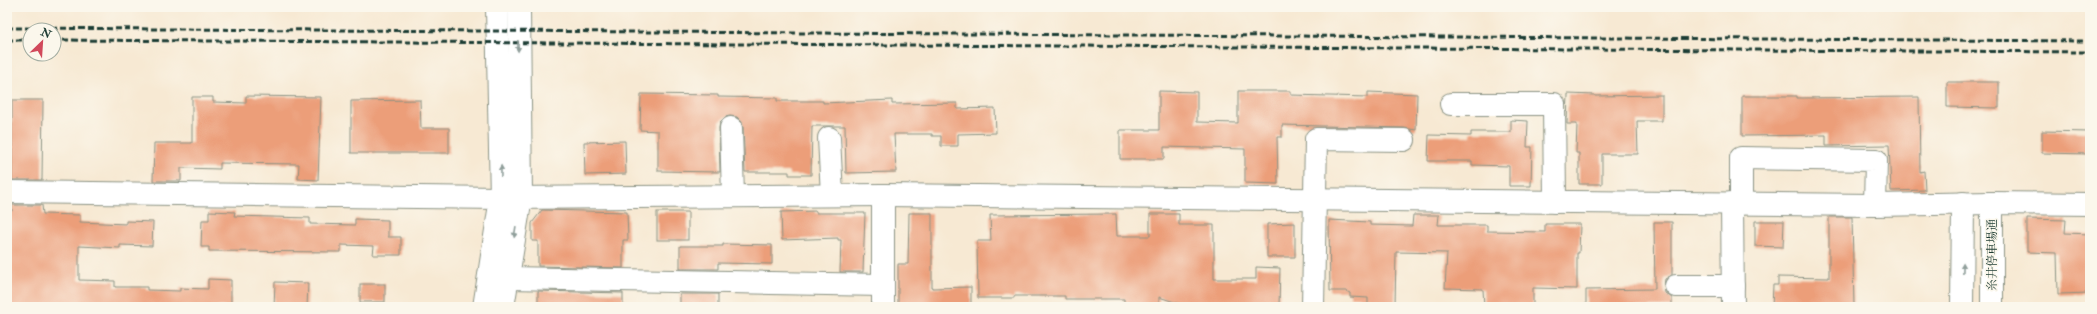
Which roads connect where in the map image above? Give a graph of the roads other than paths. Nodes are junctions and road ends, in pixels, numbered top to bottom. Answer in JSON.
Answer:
{"nodes":[{"id":1,"x":497,"y":7,"type":"edge"},
{"id":2,"x":519,"y":7,"type":"edge"},
{"id":3,"x":1451,"y":104,"type":"dead end"},
{"id":4,"x":731,"y":128,"type":"dead end"},
{"id":5,"x":829,"y":138,"type":"dead end"},
{"id":6,"x":1404,"y":140,"type":"dead end"},
{"id":7,"x":7,"y":192,"type":"edge"},
{"id":8,"x":832,"y":195,"type":"junction"},
{"id":9,"x":883,"y":195,"type":"junction"},
{"id":10,"x":733,"y":196,"type":"junction"},
{"id":11,"x":511,"y":197,"type":"junction"},
{"id":12,"x":1314,"y":200,"type":"junction"},
{"id":13,"x":1555,"y":202,"type":"junction"},
{"id":14,"x":1736,"y":203,"type":"junction"},
{"id":15,"x":1992,"y":203,"type":"junction"},
{"id":16,"x":1963,"y":204,"type":"junction"},
{"id":17,"x":2090,"y":204,"type":"edge"},
{"id":18,"x":1875,"y":205,"type":"junction"},
{"id":19,"x":508,"y":278,"type":"junction"},
{"id":20,"x":883,"y":285,"type":"junction"},
{"id":21,"x":1676,"y":286,"type":"dead end"},
{"id":22,"x":1733,"y":286,"type":"junction"},
{"id":23,"x":484,"y":307,"type":"edge"},
{"id":24,"x":503,"y":307,"type":"edge"},
{"id":25,"x":883,"y":307,"type":"edge"},
{"id":26,"x":1313,"y":307,"type":"edge"},
{"id":27,"x":1733,"y":307,"type":"edge"},
{"id":28,"x":1962,"y":307,"type":"edge"},
{"id":29,"x":1992,"y":307,"type":"edge"}],
"edges":[{"from":11,"to":1,"type":"street","one_way":true},
{"from":2,"to":11,"type":"street","one_way":true},
{"from":3,"to":13,"type":"street"},
{"from":4,"to":10,"type":"street"},
{"from":5,"to":8,"type":"street"},
{"from":6,"to":12,"type":"street"},
{"from":7,"to":11,"type":"street"},
{"from":8,"to":9,"type":"street"},
{"from":8,"to":10,"type":"street"},
{"from":9,"to":12,"type":"street"},
{"from":9,"to":20,"type":"street"},
{"from":10,"to":11,"type":"street"},
{"from":11,"to":19,"type":"street","one_way":true},
{"from":11,"to":23,"type":"street"},
{"from":12,"to":13,"type":"street"},
{"from":12,"to":26,"type":"street"},
{"from":13,"to":14,"type":"street"},
{"from":14,"to":18,"type":"street"},
{"from":14,"to":18,"type":"street"},
{"from":14,"to":22,"type":"street"},
{"from":15,"to":16,"type":"street"},
{"from":15,"to":17,"type":"street"},
{"from":15,"to":29,"type":"street","name":"糸井停車場通"},
{"from":16,"to":18,"type":"street"},
{"from":28,"to":16,"type":"street","one_way":true},
{"from":19,"to":20,"type":"street"},
{"from":19,"to":24,"type":"street"},
{"from":20,"to":25,"type":"street"},
{"from":21,"to":22,"type":"street"},
{"from":22,"to":27,"type":"street"}]}
